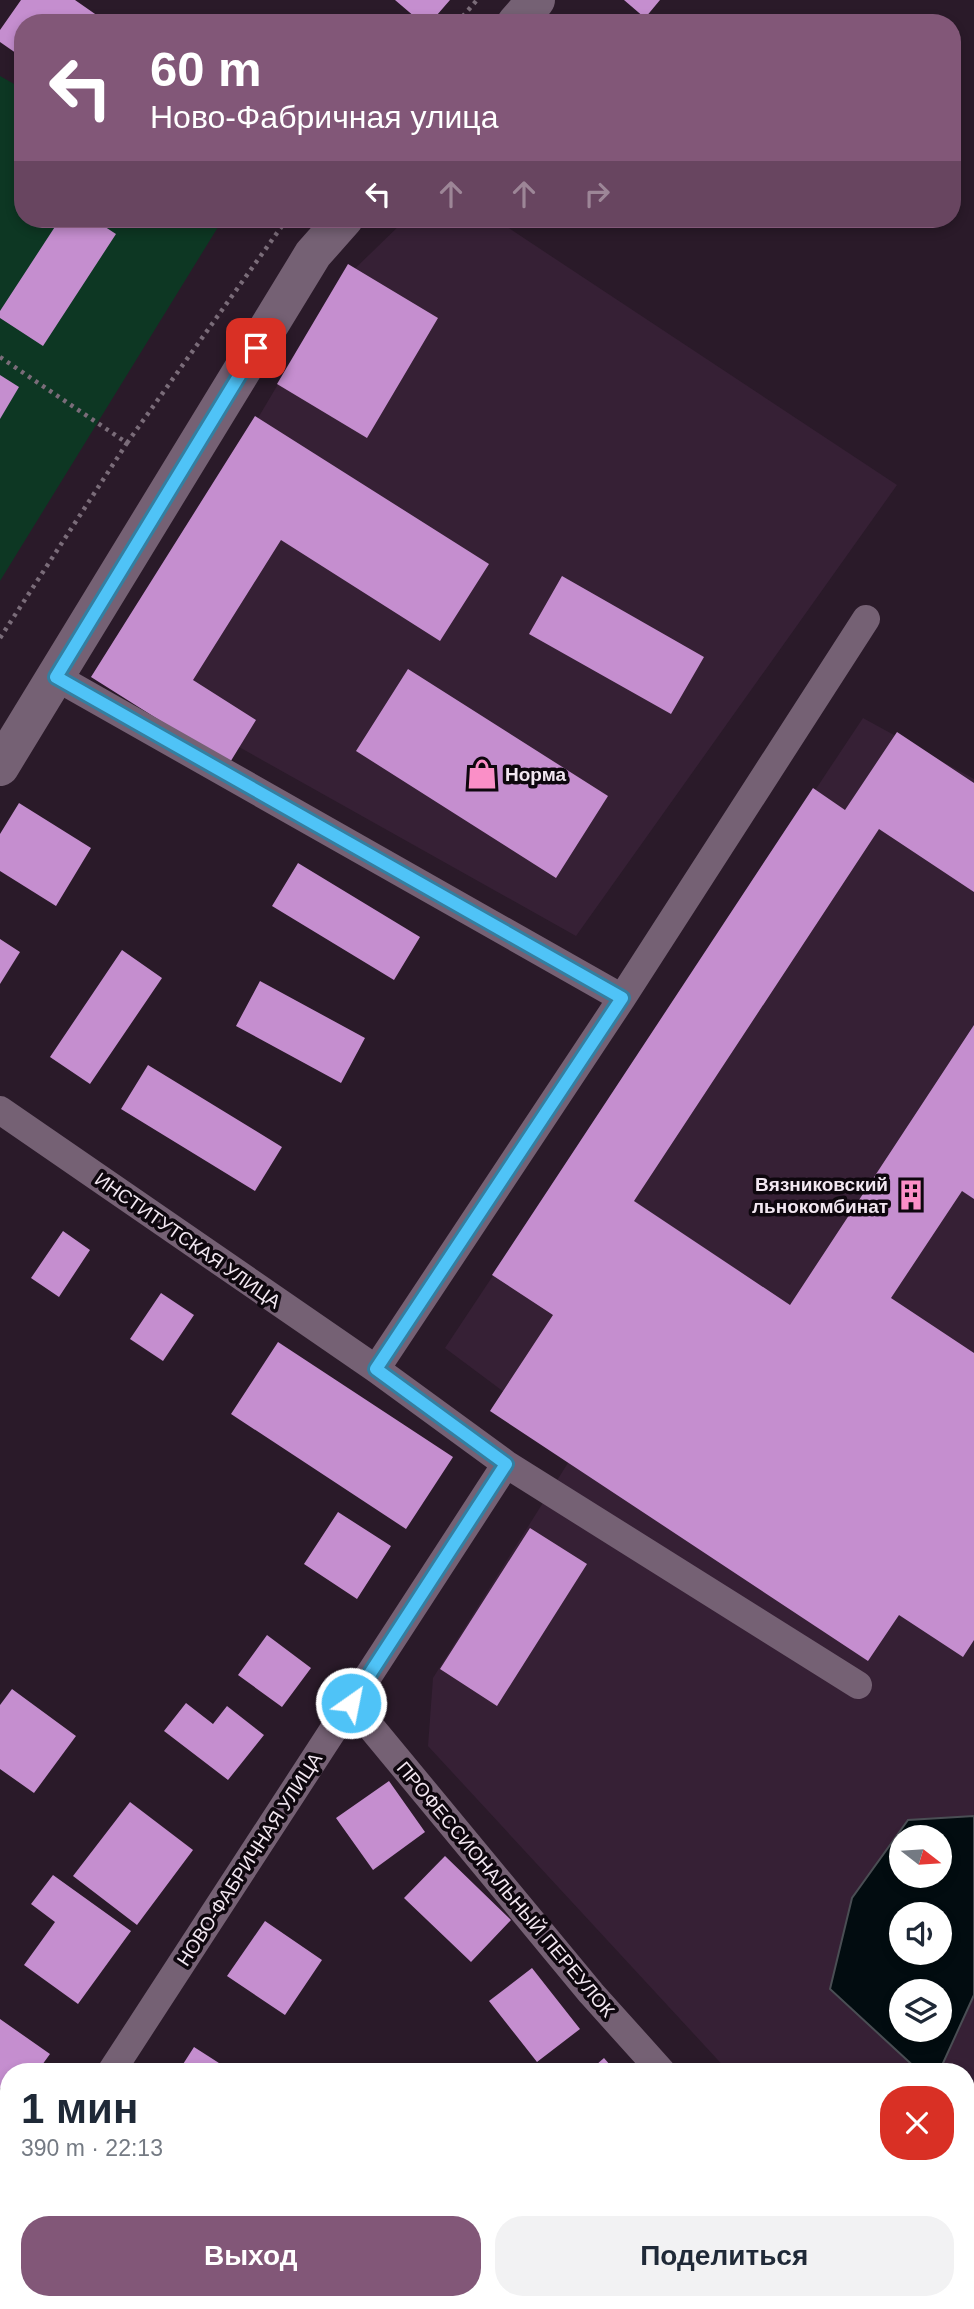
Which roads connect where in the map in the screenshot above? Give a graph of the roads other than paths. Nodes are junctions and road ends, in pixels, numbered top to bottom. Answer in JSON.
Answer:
{"nodes":[{"id":1,"x":536,"y":0,"type":"edge"},
{"id":2,"x":524,"y":14,"type":"edge"},
{"id":3,"x":336,"y":228,"type":"edge"},
{"id":4,"x":866,"y":619,"type":"dead end"},
{"id":5,"x":56,"y":677,"type":"junction"},
{"id":6,"x":0,"y":767,"type":"edge"},
{"id":7,"x":622,"y":998,"type":"junction"},
{"id":8,"x":0,"y":1110,"type":"edge"},
{"id":9,"x":376,"y":1369,"type":"junction"},
{"id":10,"x":506,"y":1464,"type":"junction"},
{"id":11,"x":858,"y":1685,"type":"dead end"},
{"id":12,"x":351,"y":1703,"type":"junction"},
{"id":13,"x":117,"y":2063,"type":"edge"},
{"id":14,"x":654,"y":2063,"type":"edge"}],
"edges":[{"from":1,"to":2,"type":"main road"},
{"from":3,"to":5,"type":"main road"},
{"from":4,"to":7,"type":"street"},
{"from":5,"to":6,"type":"main road"},
{"from":5,"to":7,"type":"street"},
{"from":7,"to":9,"type":"street"},
{"from":8,"to":9,"type":"street","name":"ИНСТИТУТСКАЯ УЛИЦА"},
{"from":9,"to":10,"type":"street"},
{"from":10,"to":11,"type":"street"},
{"from":10,"to":12,"type":"street","name":"НОВО-ФАБРИЧНАЯ УЛИЦА"},
{"from":12,"to":13,"type":"street","name":"НОВО-ФАБРИЧНАЯ УЛИЦА"},
{"from":12,"to":14,"type":"street","name":"ПРОФЕССИОНАЛЬНЫЙ ПЕРЕУЛОК"}]}
